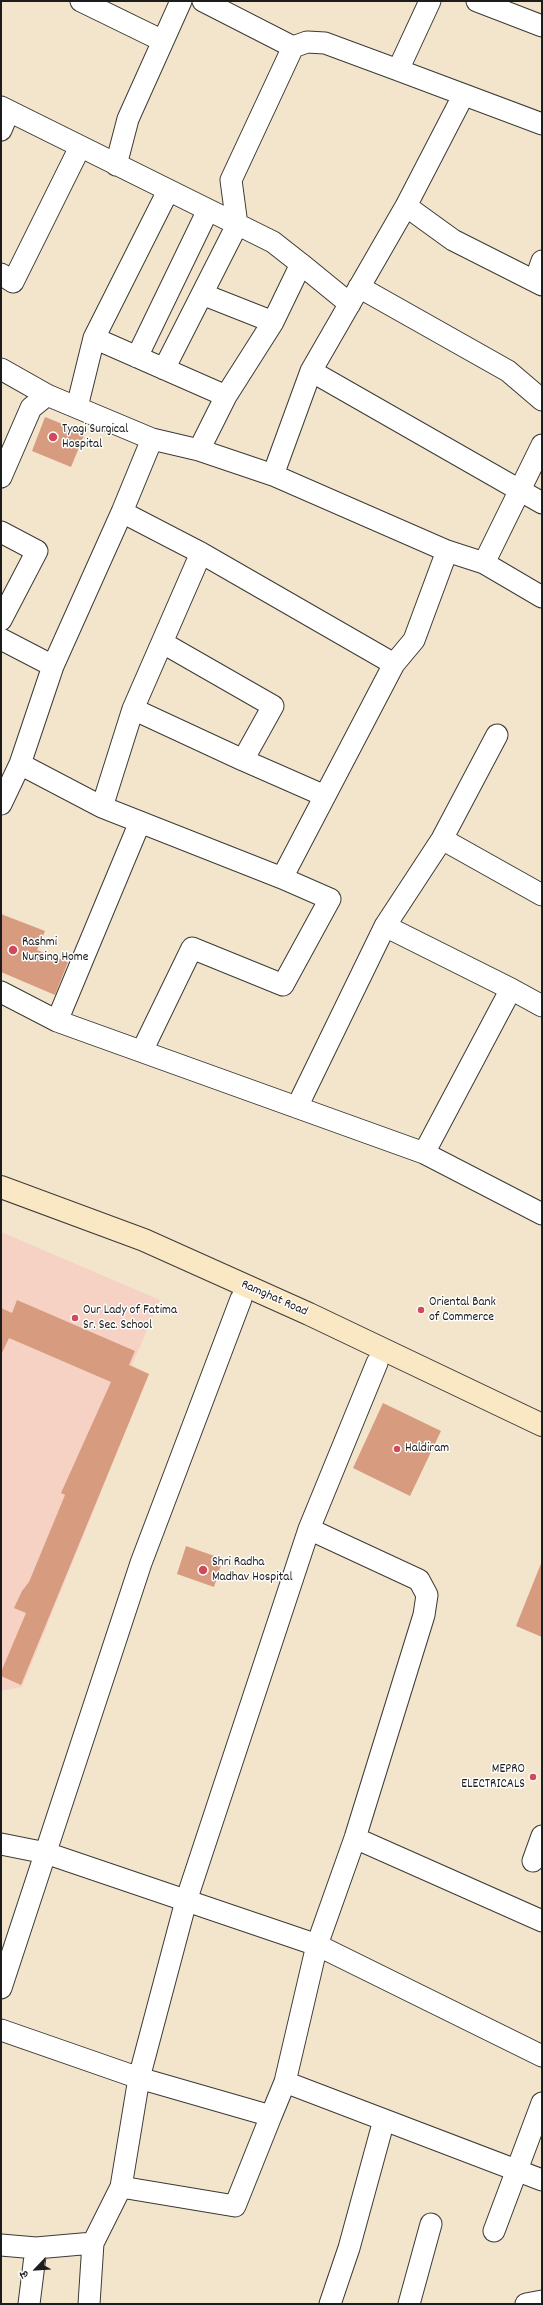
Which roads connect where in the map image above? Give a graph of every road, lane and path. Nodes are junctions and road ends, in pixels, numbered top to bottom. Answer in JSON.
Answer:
{"nodes":[{"id":1,"x":81,"y":1,"type":"edge"},
{"id":2,"x":181,"y":1,"type":"edge"},
{"id":3,"x":203,"y":1,"type":"edge"},
{"id":4,"x":430,"y":1,"type":"edge"},
{"id":5,"x":477,"y":1,"type":"edge"},
{"id":6,"x":542,"y":26,"type":"edge"},
{"id":7,"x":163,"y":41,"type":"junction"},
{"id":8,"x":293,"y":47,"type":"junction"},
{"id":9,"x":398,"y":70,"type":"junction"},
{"id":10,"x":463,"y":96,"type":"junction"},
{"id":11,"x":5,"y":109,"type":"edge"},
{"id":12,"x":542,"y":124,"type":"edge"},
{"id":13,"x":1,"y":130,"type":"edge"},
{"id":14,"x":80,"y":147,"type":"junction"},
{"id":15,"x":116,"y":165,"type":"junction"},
{"id":16,"x":168,"y":191,"type":"junction"},
{"id":17,"x":406,"y":206,"type":"junction"},
{"id":18,"x":208,"y":210,"type":"junction"},
{"id":19,"x":237,"y":225,"type":"junction"},
{"id":20,"x":542,"y":261,"type":"edge"},
{"id":21,"x":300,"y":264,"type":"junction"},
{"id":22,"x":1,"y":274,"type":"edge"},
{"id":23,"x":538,"y":283,"type":"edge"},
{"id":24,"x":202,"y":294,"type":"junction"},
{"id":25,"x":354,"y":296,"type":"junction"},
{"id":26,"x":273,"y":322,"type":"junction"},
{"id":27,"x":94,"y":338,"type":"junction"},
{"id":28,"x":137,"y":357,"type":"junction"},
{"id":29,"x":1,"y":369,"type":"edge"},
{"id":30,"x":164,"y":369,"type":"junction"},
{"id":31,"x":311,"y":371,"type":"junction"},
{"id":32,"x":47,"y":395,"type":"junction"},
{"id":33,"x":226,"y":396,"type":"junction"},
{"id":34,"x":542,"y":400,"type":"edge"},
{"id":35,"x":78,"y":407,"type":"junction"},
{"id":36,"x":152,"y":439,"type":"junction"},
{"id":37,"x":542,"y":444,"type":"edge"},
{"id":38,"x":199,"y":450,"type":"junction"},
{"id":39,"x":273,"y":475,"type":"junction"},
{"id":40,"x":1,"y":477,"type":"edge"},
{"id":41,"x":521,"y":490,"type":"junction"},
{"id":42,"x":542,"y":503,"type":"edge"},
{"id":43,"x":122,"y":512,"type":"junction"},
{"id":44,"x":1,"y":532,"type":"edge"},
{"id":45,"x":447,"y":551,"type":"junction"},
{"id":46,"x":201,"y":553,"type":"junction"},
{"id":47,"x":484,"y":563,"type":"junction"},
{"id":48,"x":542,"y":597,"type":"edge"},
{"id":49,"x":1,"y":620,"type":"edge"},
{"id":50,"x":1,"y":639,"type":"edge"},
{"id":51,"x":163,"y":643,"type":"junction"},
{"id":52,"x":394,"y":664,"type":"junction"},
{"id":53,"x":53,"y":666,"type":"junction"},
{"id":54,"x":133,"y":709,"type":"junction"},
{"id":55,"x":497,"y":735,"type":"dead end"},
{"id":56,"x":243,"y":760,"type":"junction"},
{"id":57,"x":20,"y":764,"type":"junction"},
{"id":58,"x":325,"y":796,"type":"junction"},
{"id":59,"x":1,"y":804,"type":"edge"},
{"id":60,"x":102,"y":807,"type":"junction"},
{"id":61,"x":140,"y":822,"type":"junction"},
{"id":62,"x":442,"y":839,"type":"junction"},
{"id":63,"x":282,"y":878,"type":"junction"},
{"id":64,"x":542,"y":894,"type":"edge"},
{"id":65,"x":385,"y":926,"type":"junction"},
{"id":66,"x":511,"y":989,"type":"junction"},
{"id":67,"x":1,"y":992,"type":"edge"},
{"id":68,"x":542,"y":1006,"type":"edge"},
{"id":69,"x":57,"y":1021,"type":"junction"},
{"id":70,"x":142,"y":1052,"type":"junction"},
{"id":71,"x":297,"y":1107,"type":"junction"},
{"id":72,"x":424,"y":1152,"type":"junction"},
{"id":73,"x":1,"y":1187,"type":"edge"},
{"id":74,"x":1,"y":1202,"type":"edge"},
{"id":75,"x":542,"y":1214,"type":"edge"},
{"id":76,"x":241,"y":1299,"type":"junction"},
{"id":77,"x":377,"y":1363,"type":"junction"},
{"id":78,"x":542,"y":1426,"type":"edge"},
{"id":79,"x":542,"y":1440,"type":"edge"},
{"id":80,"x":309,"y":1529,"type":"junction"},
{"id":81,"x":542,"y":1836,"type":"edge"},
{"id":82,"x":355,"y":1838,"type":"junction"},
{"id":83,"x":1,"y":1844,"type":"edge"},
{"id":84,"x":46,"y":1853,"type":"junction"},
{"id":85,"x":533,"y":1861,"type":"dead end"},
{"id":86,"x":186,"y":1901,"type":"junction"},
{"id":87,"x":542,"y":1921,"type":"edge"},
{"id":88,"x":317,"y":1945,"type":"junction"},
{"id":89,"x":1,"y":1988,"type":"edge"},
{"id":90,"x":1,"y":2030,"type":"edge"},
{"id":91,"x":542,"y":2056,"type":"edge"},
{"id":92,"x":139,"y":2078,"type":"junction"},
{"id":93,"x":285,"y":2082,"type":"junction"},
{"id":94,"x":542,"y":2103,"type":"edge"},
{"id":95,"x":271,"y":2116,"type":"junction"},
{"id":96,"x":384,"y":2120,"type":"junction"},
{"id":97,"x":517,"y":2170,"type":"junction"},
{"id":98,"x":542,"y":2180,"type":"edge"},
{"id":99,"x":121,"y":2187,"type":"junction"},
{"id":100,"x":431,"y":2224,"type":"dead end"},
{"id":101,"x":494,"y":2231,"type":"dead end"},
{"id":102,"x":93,"y":2243,"type":"junction"},
{"id":103,"x":1,"y":2245,"type":"edge"},
{"id":104,"x":36,"y":2248,"type":"junction"},
{"id":105,"x":542,"y":2301,"type":"edge"},
{"id":106,"x":29,"y":2304,"type":"edge"},
{"id":107,"x":89,"y":2304,"type":"edge"},
{"id":108,"x":330,"y":2304,"type":"edge"},
{"id":109,"x":409,"y":2304,"type":"edge"},
{"id":110,"x":526,"y":2304,"type":"edge"}],
"edges":[{"from":1,"to":7,"type":"street"},
{"from":2,"to":7,"type":"street"},
{"from":3,"to":8,"type":"street"},
{"from":4,"to":9,"type":"street"},
{"from":5,"to":6,"type":"street"},
{"from":7,"to":15,"type":"street"},
{"from":8,"to":9,"type":"street"},
{"from":8,"to":19,"type":"street"},
{"from":9,"to":10,"type":"street"},
{"from":10,"to":12,"type":"street"},
{"from":10,"to":17,"type":"street"},
{"from":11,"to":13,"type":"street"},
{"from":11,"to":14,"type":"street"},
{"from":14,"to":15,"type":"street"},
{"from":14,"to":22,"type":"street"},
{"from":15,"to":16,"type":"street"},
{"from":16,"to":18,"type":"street"},
{"from":16,"to":27,"type":"street"},
{"from":17,"to":23,"type":"street"},
{"from":17,"to":25,"type":"street"},
{"from":18,"to":19,"type":"street"},
{"from":18,"to":28,"type":"street"},
{"from":19,"to":21,"type":"street"},
{"from":19,"to":24,"type":"street"},
{"from":20,"to":23,"type":"street"},
{"from":21,"to":25,"type":"street"},
{"from":21,"to":26,"type":"street"},
{"from":24,"to":26,"type":"street"},
{"from":24,"to":30,"type":"street"},
{"from":25,"to":31,"type":"street"},
{"from":25,"to":34,"type":"street"},
{"from":26,"to":33,"type":"street"},
{"from":27,"to":28,"type":"street"},
{"from":27,"to":35,"type":"street"},
{"from":28,"to":30,"type":"street"},
{"from":29,"to":32,"type":"street"},
{"from":30,"to":33,"type":"street"},
{"from":31,"to":39,"type":"street"},
{"from":31,"to":41,"type":"street"},
{"from":32,"to":35,"type":"street"},
{"from":32,"to":40,"type":"street"},
{"from":33,"to":38,"type":"street"},
{"from":35,"to":36,"type":"street"},
{"from":36,"to":38,"type":"street"},
{"from":36,"to":43,"type":"street"},
{"from":37,"to":41,"type":"street"},
{"from":38,"to":39,"type":"street"},
{"from":39,"to":45,"type":"street"},
{"from":41,"to":42,"type":"street"},
{"from":41,"to":47,"type":"street"},
{"from":43,"to":46,"type":"street"},
{"from":43,"to":53,"type":"street"},
{"from":44,"to":49,"type":"street"},
{"from":45,"to":47,"type":"street"},
{"from":45,"to":52,"type":"street"},
{"from":46,"to":51,"type":"street"},
{"from":46,"to":52,"type":"street"},
{"from":47,"to":48,"type":"street"},
{"from":50,"to":53,"type":"street"},
{"from":51,"to":54,"type":"street"},
{"from":51,"to":56,"type":"street"},
{"from":52,"to":58,"type":"street"},
{"from":53,"to":57,"type":"street"},
{"from":54,"to":56,"type":"street"},
{"from":54,"to":60,"type":"street"},
{"from":55,"to":62,"type":"street"},
{"from":56,"to":58,"type":"street"},
{"from":57,"to":59,"type":"street"},
{"from":57,"to":60,"type":"street"},
{"from":58,"to":63,"type":"street"},
{"from":60,"to":61,"type":"street"},
{"from":61,"to":63,"type":"street"},
{"from":61,"to":69,"type":"street"},
{"from":62,"to":64,"type":"street"},
{"from":62,"to":65,"type":"street"},
{"from":63,"to":70,"type":"street"},
{"from":65,"to":66,"type":"street"},
{"from":65,"to":71,"type":"street"},
{"from":66,"to":68,"type":"street"},
{"from":66,"to":72,"type":"street"},
{"from":67,"to":69,"type":"street"},
{"from":69,"to":70,"type":"street"},
{"from":70,"to":71,"type":"street"},
{"from":71,"to":72,"type":"street"},
{"from":72,"to":75,"type":"street"},
{"from":73,"to":78,"type":"main road","name":"Ramghat Road"},
{"from":74,"to":76,"type":"main road","name":"Ramghat Road"},
{"from":76,"to":77,"type":"main road","name":"Ramghat Road"},
{"from":76,"to":84,"type":"street"},
{"from":77,"to":79,"type":"main road","name":"Ramghat Road"},
{"from":77,"to":80,"type":"street"},
{"from":80,"to":82,"type":"street"},
{"from":80,"to":86,"type":"street"},
{"from":81,"to":85,"type":"street"},
{"from":82,"to":87,"type":"street"},
{"from":82,"to":88,"type":"street"},
{"from":83,"to":84,"type":"street"},
{"from":84,"to":86,"type":"street"},
{"from":84,"to":89,"type":"street"},
{"from":86,"to":88,"type":"street"},
{"from":86,"to":92,"type":"street"},
{"from":88,"to":91,"type":"street"},
{"from":88,"to":93,"type":"street"},
{"from":90,"to":92,"type":"street"},
{"from":92,"to":95,"type":"street"},
{"from":92,"to":99,"type":"street"},
{"from":93,"to":95,"type":"street"},
{"from":93,"to":96,"type":"street"},
{"from":94,"to":97,"type":"street"},
{"from":95,"to":99,"type":"street"},
{"from":96,"to":97,"type":"street"},
{"from":96,"to":108,"type":"street"},
{"from":97,"to":98,"type":"street"},
{"from":97,"to":101,"type":"street"},
{"from":99,"to":102,"type":"street"},
{"from":100,"to":109,"type":"street"},
{"from":102,"to":104,"type":"street"},
{"from":102,"to":107,"type":"street"},
{"from":103,"to":104,"type":"street"},
{"from":104,"to":106,"type":"street"},
{"from":105,"to":110,"type":"street"}]}
